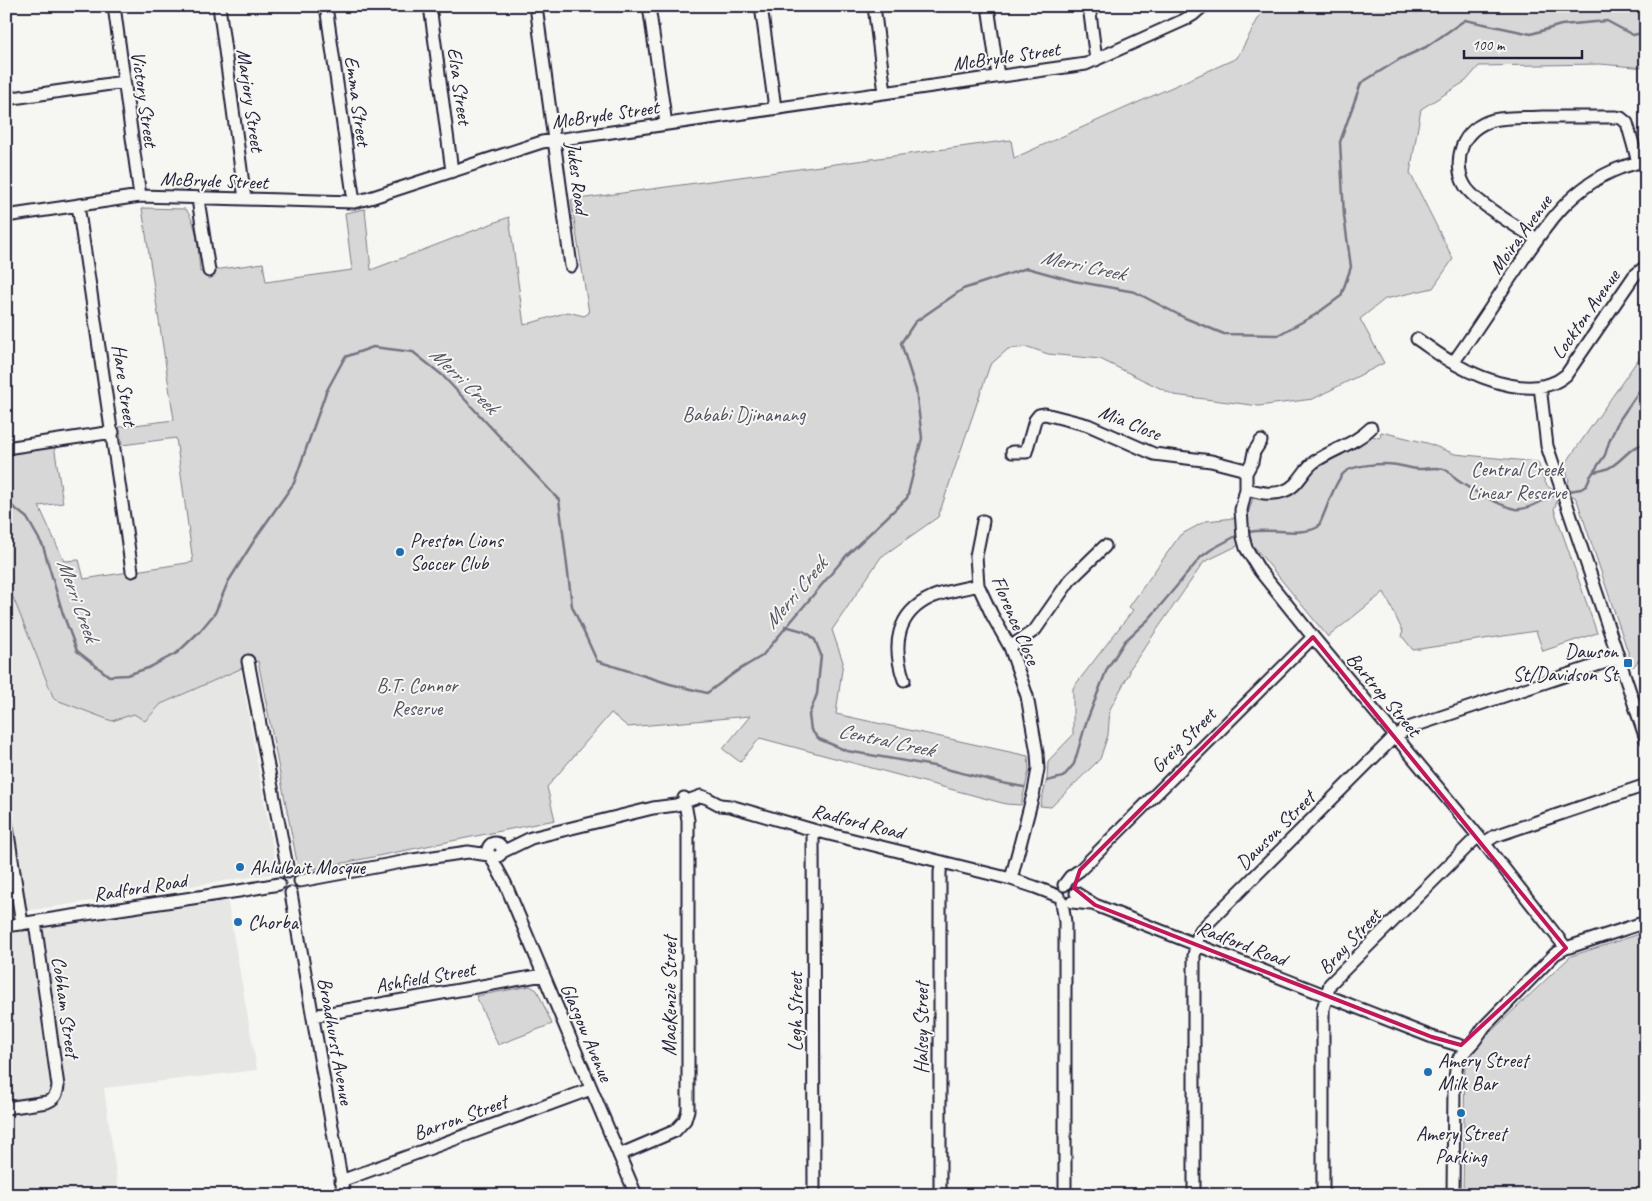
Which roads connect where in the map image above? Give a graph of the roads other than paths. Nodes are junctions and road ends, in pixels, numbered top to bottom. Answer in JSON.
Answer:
{"nodes":[{"id":1,"x":114,"y":6,"type":"edge"},
{"id":2,"x":220,"y":6,"type":"edge"},
{"id":3,"x":326,"y":6,"type":"edge"},
{"id":4,"x":430,"y":6,"type":"edge"},
{"id":5,"x":536,"y":6,"type":"edge"},
{"id":6,"x":649,"y":6,"type":"edge"},
{"id":7,"x":761,"y":6,"type":"edge"},
{"id":8,"x":874,"y":6,"type":"edge"},
{"id":9,"x":988,"y":6,"type":"edge"},
{"id":10,"x":1089,"y":6,"type":"edge"},
{"id":11,"x":1203,"y":6,"type":"edge"},
{"id":12,"x":1096,"y":60,"type":"junction"},
{"id":13,"x":998,"y":76,"type":"junction"},
{"id":14,"x":124,"y":82,"type":"junction"},
{"id":15,"x":885,"y":93,"type":"junction"},
{"id":16,"x":6,"y":100,"type":"edge"},
{"id":17,"x":775,"y":108,"type":"junction"},
{"id":18,"x":666,"y":124,"type":"junction"},
{"id":19,"x":554,"y":140,"type":"junction"},
{"id":20,"x":1642,"y":161,"type":"edge"},
{"id":21,"x":452,"y":171,"type":"junction"},
{"id":22,"x":140,"y":196,"type":"junction"},
{"id":23,"x":198,"y":199,"type":"junction"},
{"id":24,"x":246,"y":199,"type":"junction"},
{"id":25,"x":354,"y":202,"type":"junction"},
{"id":26,"x":78,"y":205,"type":"junction"},
{"id":27,"x":6,"y":216,"type":"edge"},
{"id":28,"x":1537,"y":239,"type":"junction"},
{"id":29,"x":571,"y":266,"type":"dead end"},
{"id":30,"x":1646,"y":266,"type":"edge"},
{"id":31,"x":208,"y":271,"type":"dead end"},
{"id":32,"x":1417,"y":339,"type":"dead end"},
{"id":33,"x":1453,"y":363,"type":"junction"},
{"id":34,"x":1540,"y":386,"type":"junction"},
{"id":35,"x":1371,"y":428,"type":"dead end"},
{"id":36,"x":112,"y":432,"type":"junction"},
{"id":37,"x":1261,"y":441,"type":"dead end"},
{"id":38,"x":6,"y":448,"type":"edge"},
{"id":39,"x":1012,"y":452,"type":"dead end"},
{"id":40,"x":1246,"y":472,"type":"junction"},
{"id":41,"x":1246,"y":489,"type":"junction"},
{"id":42,"x":983,"y":521,"type":"dead end"},
{"id":43,"x":1105,"y":546,"type":"dead end"},
{"id":44,"x":132,"y":571,"type":"dead end"},
{"id":45,"x":978,"y":585,"type":"junction"},
{"id":46,"x":1313,"y":637,"type":"junction"},
{"id":47,"x":1010,"y":647,"type":"junction"},
{"id":48,"x":1618,"y":658,"type":"junction"},
{"id":49,"x":248,"y":661,"type":"dead end"},
{"id":50,"x":904,"y":680,"type":"dead end"},
{"id":51,"x":1395,"y":736,"type":"junction"},
{"id":52,"x":1646,"y":739,"type":"edge"},
{"id":53,"x":1646,"y":785,"type":"edge"},
{"id":54,"x":684,"y":800,"type":"junction"},
{"id":55,"x":6,"y":821,"type":"edge"},
{"id":56,"x":813,"y":830,"type":"junction"},
{"id":57,"x":1481,"y":840,"type":"junction"},
{"id":58,"x":495,"y":851,"type":"junction"},
{"id":59,"x":942,"y":862,"type":"junction"},
{"id":60,"x":288,"y":872,"type":"junction"},
{"id":61,"x":1011,"y":879,"type":"junction"},
{"id":62,"x":300,"y":881,"type":"junction"},
{"id":63,"x":278,"y":884,"type":"junction"},
{"id":64,"x":291,"y":893,"type":"junction"},
{"id":65,"x":1067,"y":895,"type":"junction"},
{"id":66,"x":35,"y":922,"type":"junction"},
{"id":67,"x":1646,"y":922,"type":"edge"},
{"id":68,"x":22,"y":924,"type":"junction"},
{"id":69,"x":6,"y":926,"type":"edge"},
{"id":70,"x":1196,"y":945,"type":"junction"},
{"id":71,"x":1566,"y":948,"type":"junction"},
{"id":72,"x":543,"y":975,"type":"junction"},
{"id":73,"x":1327,"y":996,"type":"junction"},
{"id":74,"x":313,"y":1016,"type":"junction"},
{"id":75,"x":1461,"y":1051,"type":"junction"},
{"id":76,"x":591,"y":1089,"type":"junction"},
{"id":77,"x":6,"y":1108,"type":"edge"},
{"id":78,"x":619,"y":1154,"type":"junction"},
{"id":79,"x":341,"y":1181,"type":"junction"},
{"id":80,"x":344,"y":1195,"type":"edge"},
{"id":81,"x":636,"y":1195,"type":"edge"},
{"id":82,"x":814,"y":1195,"type":"edge"},
{"id":83,"x":940,"y":1195,"type":"edge"},
{"id":84,"x":1065,"y":1195,"type":"edge"},
{"id":85,"x":1194,"y":1195,"type":"edge"},
{"id":86,"x":1323,"y":1195,"type":"edge"},
{"id":87,"x":1453,"y":1195,"type":"edge"}],
"edges":[{"from":1,"to":14,"type":"street","name":"Victory Street"},
{"from":2,"to":24,"type":"street","name":"Marjory Street"},
{"from":3,"to":25,"type":"street","name":"Emma Street"},
{"from":4,"to":21,"type":"street","name":"Elsa Street"},
{"from":5,"to":19,"type":"street","name":"Jukes Road"},
{"from":6,"to":18,"type":"street"},
{"from":7,"to":17,"type":"street"},
{"from":8,"to":15,"type":"street"},
{"from":9,"to":13,"type":"street"},
{"from":10,"to":12,"type":"street"},
{"from":11,"to":12,"type":"street","name":"McBryde Street"},
{"from":12,"to":13,"type":"street","name":"McBryde Street"},
{"from":13,"to":15,"type":"street","name":"McBryde Street"},
{"from":14,"to":16,"type":"street"},
{"from":14,"to":22,"type":"street","name":"Victory Street"},
{"from":15,"to":17,"type":"street","name":"McBryde Street"},
{"from":17,"to":18,"type":"street","name":"McBryde Street"},
{"from":18,"to":19,"type":"street","name":"McBryde Street"},
{"from":19,"to":21,"type":"street","name":"McBryde Street"},
{"from":19,"to":29,"type":"street","name":"Jukes Road"},
{"from":20,"to":28,"type":"street","name":"Moira Avenue"},
{"from":20,"to":28,"type":"street"},
{"from":21,"to":25,"type":"street","name":"McBryde Street"},
{"from":22,"to":23,"type":"street","name":"McBryde Street"},
{"from":22,"to":26,"type":"street","name":"McBryde Street"},
{"from":23,"to":24,"type":"street","name":"McBryde Street"},
{"from":23,"to":31,"type":"street"},
{"from":24,"to":25,"type":"street","name":"McBryde Street"},
{"from":26,"to":27,"type":"street","name":"McBryde Street"},
{"from":26,"to":36,"type":"street","name":"Hare Street"},
{"from":28,"to":33,"type":"street","name":"Moira Avenue"},
{"from":30,"to":34,"type":"street","name":"Lockton Avenue"},
{"from":32,"to":33,"type":"street","name":"Lockton Avenue"},
{"from":33,"to":34,"type":"street","name":"Lockton Avenue"},
{"from":34,"to":48,"type":"street"},
{"from":35,"to":41,"type":"street"},
{"from":36,"to":38,"type":"street"},
{"from":36,"to":44,"type":"street","name":"Hare Street"},
{"from":37,"to":40,"type":"street","name":"Bartrop Street"},
{"from":39,"to":40,"type":"street","name":"Mia Close"},
{"from":40,"to":41,"type":"street","name":"Bartrop Street"},
{"from":41,"to":46,"type":"street","name":"Bartrop Street"},
{"from":42,"to":45,"type":"street","name":"Florence Close"},
{"from":43,"to":47,"type":"street"},
{"from":45,"to":47,"type":"street","name":"Florence Close"},
{"from":45,"to":50,"type":"street"},
{"from":46,"to":51,"type":"street","name":"Bartrop Street"},
{"from":46,"to":65,"type":"street","name":"Greig Street"},
{"from":47,"to":61,"type":"street","name":"Florence Close"},
{"from":48,"to":51,"type":"street","name":"Dawson Street"},
{"from":48,"to":52,"type":"street"},
{"from":49,"to":60,"type":"street"},
{"from":51,"to":57,"type":"street","name":"Bartrop Street"},
{"from":51,"to":70,"type":"street","name":"Dawson Street"},
{"from":53,"to":57,"type":"street","name":"Bray Street"},
{"from":54,"to":56,"type":"street","name":"Radford Road"},
{"from":54,"to":58,"type":"street","name":"Radford Road"},
{"from":54,"to":78,"type":"street","name":"MacKenzie Street"},
{"from":55,"to":68,"type":"street"},
{"from":56,"to":59,"type":"street","name":"Radford Road"},
{"from":56,"to":82,"type":"street","name":"Legh Street"},
{"from":57,"to":71,"type":"street","name":"Bartrop Street"},
{"from":57,"to":73,"type":"street","name":"Bray Street"},
{"from":58,"to":62,"type":"street"},
{"from":58,"to":72,"type":"street","name":"Glasgow Avenue"},
{"from":59,"to":61,"type":"street","name":"Radford Road"},
{"from":59,"to":83,"type":"street","name":"Halsey Street"},
{"from":60,"to":62,"type":"street"},
{"from":60,"to":63,"type":"street"},
{"from":61,"to":65,"type":"street","name":"Radford Road"},
{"from":62,"to":64,"type":"street"},
{"from":63,"to":64,"type":"street"},
{"from":63,"to":66,"type":"street","name":"Radford Road"},
{"from":64,"to":74,"type":"street","name":"Broadhurst Avenue"},
{"from":65,"to":70,"type":"street","name":"Radford Road"},
{"from":65,"to":84,"type":"street"},
{"from":66,"to":68,"type":"street","name":"Radford Road"},
{"from":66,"to":77,"type":"street","name":"Cobham Street"},
{"from":67,"to":71,"type":"street"},
{"from":68,"to":69,"type":"street","name":"Radford Road"},
{"from":70,"to":73,"type":"street","name":"Radford Road"},
{"from":70,"to":85,"type":"street","name":"Dawson Street"},
{"from":71,"to":75,"type":"street"},
{"from":72,"to":74,"type":"street","name":"Ashfield Street"},
{"from":72,"to":76,"type":"street","name":"Glasgow Avenue"},
{"from":73,"to":75,"type":"street","name":"Radford Road"},
{"from":73,"to":86,"type":"street","name":"Bray Street"},
{"from":74,"to":79,"type":"street","name":"Broadhurst Avenue"},
{"from":75,"to":87,"type":"street"},
{"from":76,"to":78,"type":"street","name":"Glasgow Avenue"},
{"from":76,"to":79,"type":"street","name":"Barron Street"},
{"from":78,"to":81,"type":"street","name":"Glasgow Avenue"},
{"from":79,"to":80,"type":"street","name":"Broadhurst Avenue"}]}
